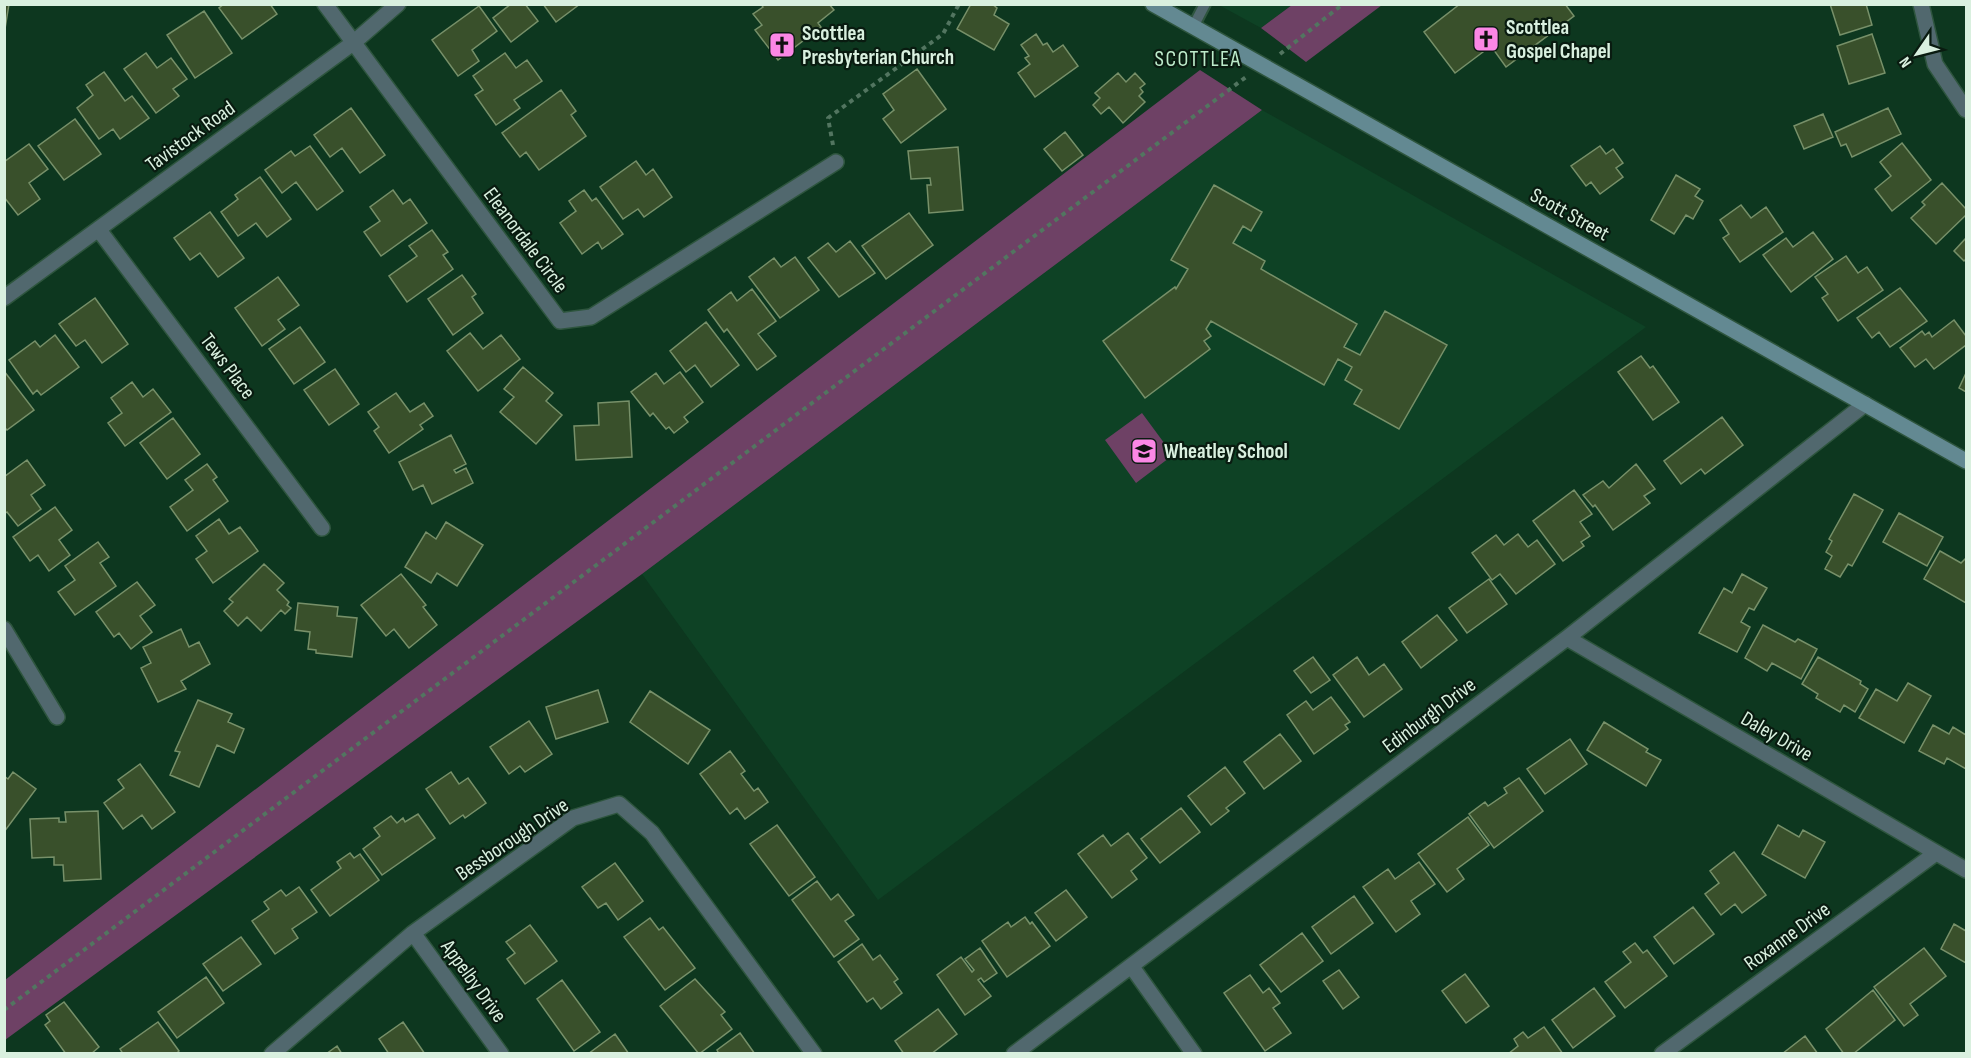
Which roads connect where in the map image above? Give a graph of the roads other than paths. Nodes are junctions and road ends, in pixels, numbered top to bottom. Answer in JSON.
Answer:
{"nodes":[{"id":1,"x":326,"y":4,"type":"edge"},
{"id":2,"x":398,"y":4,"type":"edge"},
{"id":3,"x":1153,"y":4,"type":"edge"},
{"id":4,"x":1205,"y":4,"type":"edge"},
{"id":5,"x":1921,"y":4,"type":"edge"},
{"id":6,"x":1193,"y":27,"type":"junction"},
{"id":7,"x":353,"y":43,"type":"junction"},
{"id":8,"x":1966,"y":110,"type":"edge"},
{"id":9,"x":836,"y":162,"type":"road end"},
{"id":10,"x":99,"y":230,"type":"junction"},
{"id":11,"x":4,"y":297,"type":"edge"},
{"id":12,"x":1865,"y":404,"type":"junction"},
{"id":13,"x":1966,"y":461,"type":"edge"},
{"id":14,"x":322,"y":528,"type":"dead end"},
{"id":15,"x":4,"y":629,"type":"edge"},
{"id":16,"x":1567,"y":638,"type":"junction"},
{"id":17,"x":57,"y":717,"type":"dead end"},
{"id":18,"x":1936,"y":854,"type":"junction"},
{"id":19,"x":1966,"y":870,"type":"edge"},
{"id":20,"x":413,"y":933,"type":"junction"},
{"id":21,"x":1132,"y":966,"type":"junction"},
{"id":22,"x":272,"y":1053,"type":"edge"},
{"id":23,"x":501,"y":1053,"type":"edge"},
{"id":24,"x":814,"y":1053,"type":"edge"},
{"id":25,"x":1014,"y":1053,"type":"edge"},
{"id":26,"x":1194,"y":1053,"type":"edge"},
{"id":27,"x":1662,"y":1053,"type":"edge"}],
"edges":[{"from":1,"to":7,"type":"street"},
{"from":2,"to":7,"type":"street","name":"Tavistock Road"},
{"from":3,"to":6,"type":"main road","name":"Scott Street"},
{"from":4,"to":6,"type":"lane"},
{"from":5,"to":8,"type":"street"},
{"from":6,"to":12,"type":"main road","name":"Scott Street"},
{"from":7,"to":9,"type":"street","name":"Eleanordale Circle"},
{"from":7,"to":10,"type":"street","name":"Tavistock Road"},
{"from":10,"to":11,"type":"street","name":"Tavistock Road"},
{"from":10,"to":14,"type":"street","name":"Tews Place"},
{"from":12,"to":13,"type":"main road","name":"Scott Street"},
{"from":12,"to":16,"type":"street","name":"Edinburgh Drive"},
{"from":15,"to":17,"type":"street"},
{"from":16,"to":18,"type":"street","name":"Daley Drive"},
{"from":16,"to":21,"type":"street","name":"Edinburgh Drive"},
{"from":18,"to":19,"type":"street","name":"Daley Drive"},
{"from":18,"to":27,"type":"street","name":"Roxanne Drive"},
{"from":20,"to":22,"type":"street","name":"Bessborough Drive"},
{"from":20,"to":23,"type":"street","name":"Appelby Drive"},
{"from":20,"to":24,"type":"street","name":"Bessborough Drive"},
{"from":21,"to":25,"type":"street","name":"Edinburgh Drive"},
{"from":21,"to":26,"type":"street"}]}
